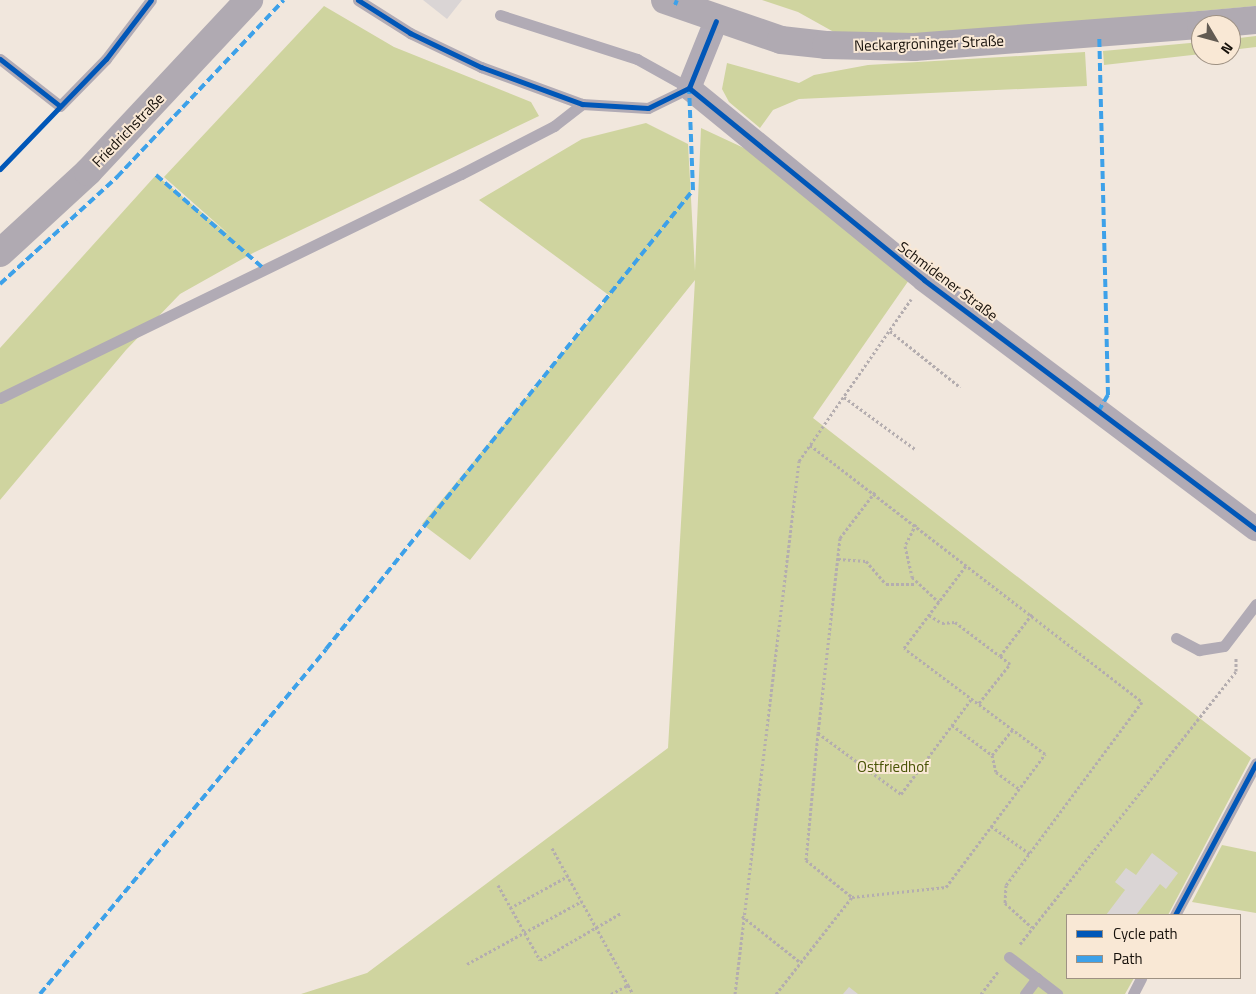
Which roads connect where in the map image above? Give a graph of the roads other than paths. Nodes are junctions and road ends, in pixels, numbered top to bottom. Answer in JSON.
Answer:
{"nodes":[{"id":1,"x":151,"y":0,"type":"edge"},
{"id":2,"x":249,"y":0,"type":"edge"},
{"id":3,"x":358,"y":0,"type":"edge"},
{"id":4,"x":664,"y":0,"type":"edge"},
{"id":5,"x":500,"y":15,"type":"dead end"},
{"id":6,"x":1256,"y":20,"type":"edge"},
{"id":7,"x":716,"y":21,"type":"junction"},
{"id":8,"x":1241,"y":21,"type":"edge"},
{"id":9,"x":1191,"y":26,"type":"edge"},
{"id":10,"x":0,"y":59,"type":"edge"},
{"id":11,"x":689,"y":88,"type":"junction"},
{"id":12,"x":582,"y":104,"type":"junction"},
{"id":13,"x":0,"y":254,"type":"edge"},
{"id":14,"x":0,"y":398,"type":"edge"},
{"id":15,"x":1256,"y":529,"type":"edge"},
{"id":16,"x":1256,"y":604,"type":"edge"},
{"id":17,"x":1176,"y":638,"type":"dead end"},
{"id":18,"x":1256,"y":763,"type":"edge"},
{"id":19,"x":1176,"y":914,"type":"edge"},
{"id":20,"x":1009,"y":957,"type":"road end"},
{"id":21,"x":1037,"y":978,"type":"junction"},
{"id":22,"x":1140,"y":979,"type":"edge"},
{"id":23,"x":1025,"y":994,"type":"edge"},
{"id":24,"x":1057,"y":994,"type":"edge"},
{"id":25,"x":1133,"y":994,"type":"edge"}],
"edges":[{"from":1,"to":10,"type":"lane"},
{"from":2,"to":13,"type":"main road","name":"Friedrichstraße"},
{"from":3,"to":12,"type":"lane"},
{"from":4,"to":7,"type":"main road","name":"Neckargröninger Straße"},
{"from":5,"to":11,"type":"lane"},
{"from":6,"to":8,"type":"main road","name":"Neckargröninger Straße"},
{"from":7,"to":9,"type":"main road","name":"Neckargröninger Straße"},
{"from":7,"to":11,"type":"street"},
{"from":11,"to":12,"type":"lane"},
{"from":11,"to":15,"type":"street","name":"Schmidener Straße"},
{"from":12,"to":14,"type":"lane"},
{"from":16,"to":17,"type":"lane"},
{"from":18,"to":19,"type":"lane"},
{"from":20,"to":21,"type":"lane"},
{"from":21,"to":23,"type":"lane"},
{"from":21,"to":24,"type":"lane"},
{"from":22,"to":25,"type":"lane"}]}
